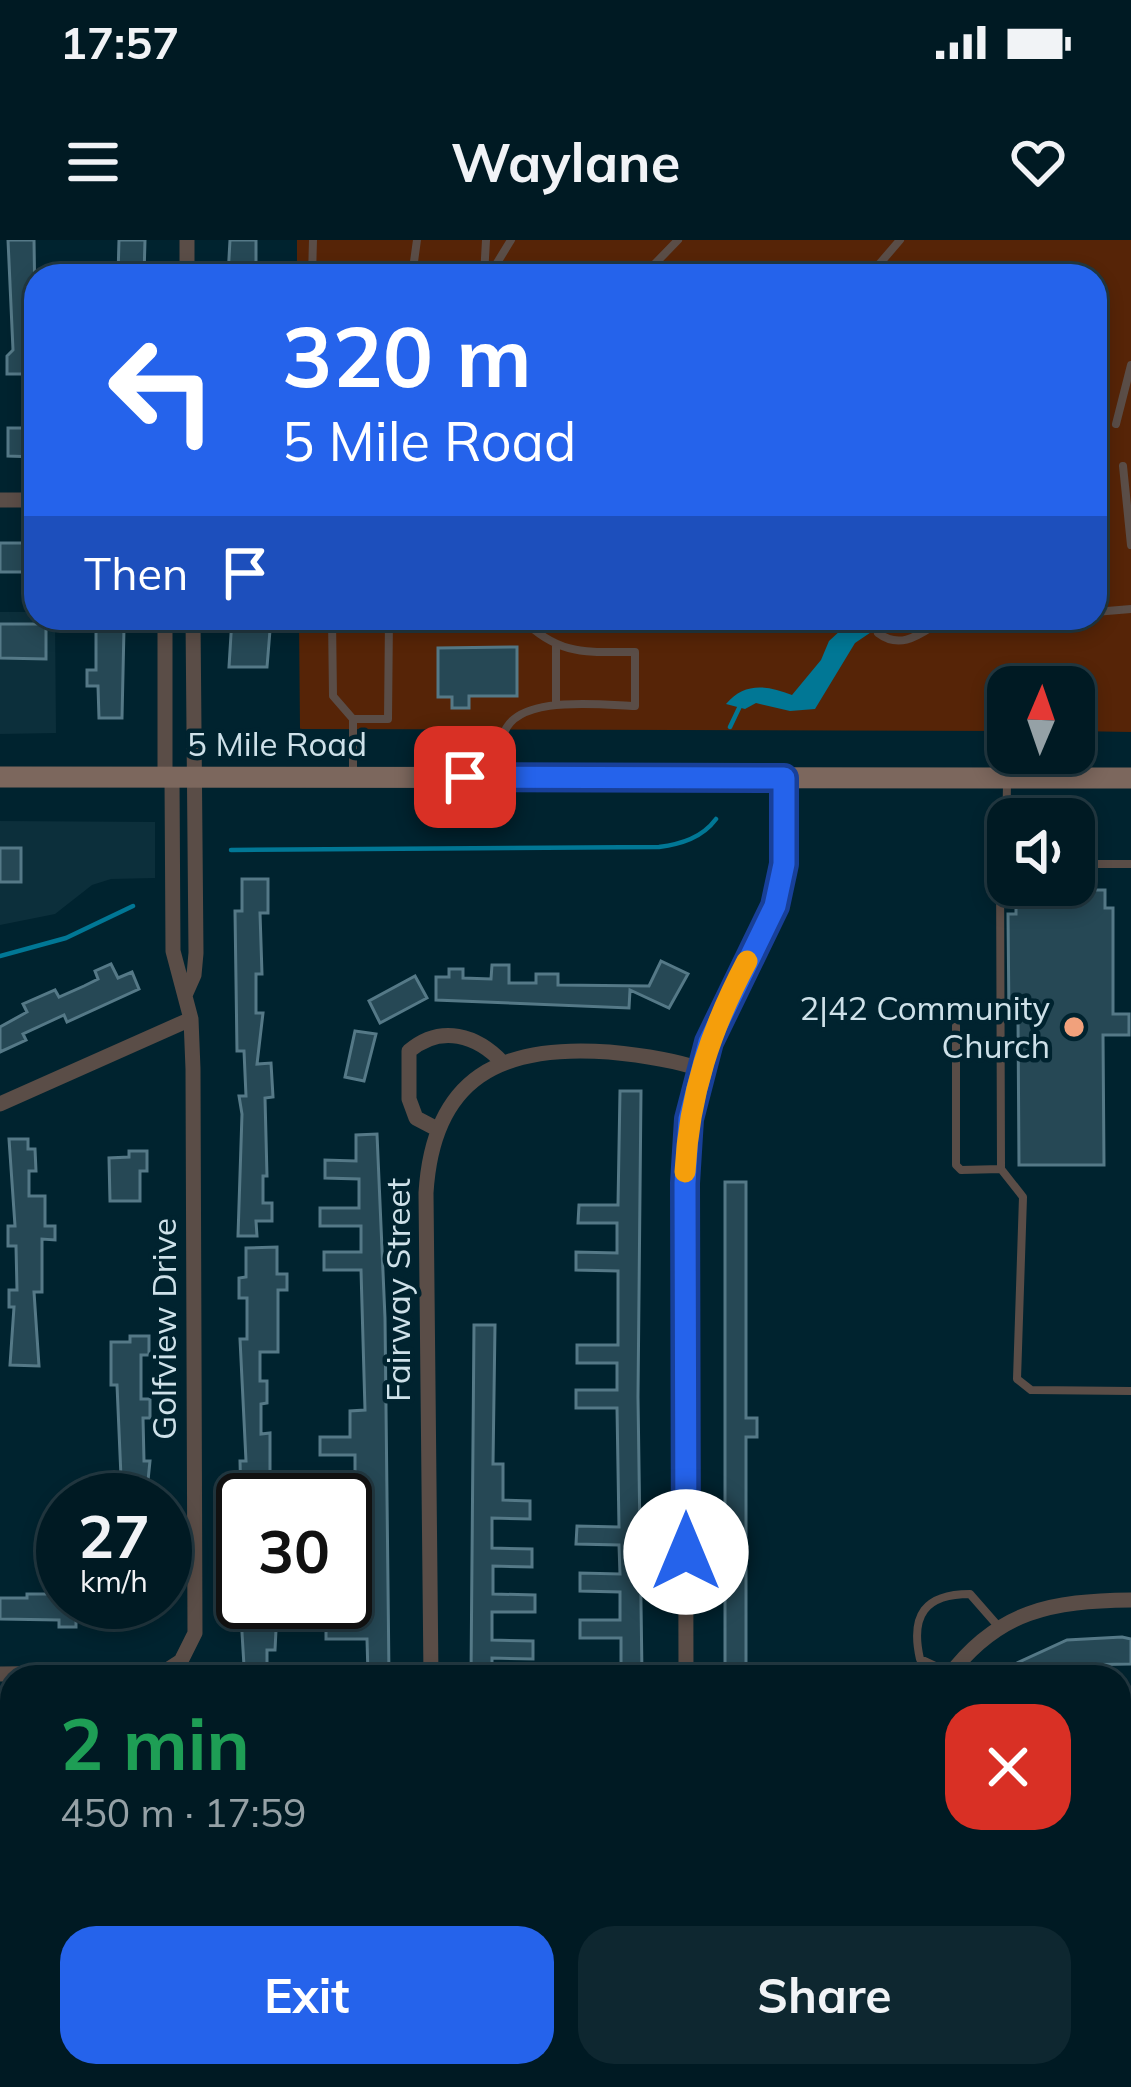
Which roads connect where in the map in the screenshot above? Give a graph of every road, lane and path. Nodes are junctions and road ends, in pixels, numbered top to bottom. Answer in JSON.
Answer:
{"nodes":[{"id":1,"x":678,"y":240,"type":"edge"},
{"id":2,"x":900,"y":240,"type":"edge"},
{"id":3,"x":655,"y":264,"type":"edge"},
{"id":4,"x":879,"y":264,"type":"edge"},
{"id":5,"x":1131,"y":364,"type":"edge"},
{"id":6,"x":1116,"y":424,"type":"dead end"},
{"id":7,"x":1123,"y":466,"type":"dead end"},
{"id":8,"x":1131,"y":545,"type":"edge"},
{"id":9,"x":165,"y":630,"type":"edge"},
{"id":10,"x":192,"y":630,"type":"edge"},
{"id":11,"x":332,"y":630,"type":"edge"},
{"id":12,"x":389,"y":630,"type":"edge"},
{"id":13,"x":537,"y":630,"type":"edge"},
{"id":14,"x":929,"y":630,"type":"edge"},
{"id":15,"x":878,"y":633,"type":"dead end"},
{"id":16,"x":556,"y":645,"type":"junction"},
{"id":17,"x":556,"y":705,"type":"junction"},
{"id":18,"x":353,"y":719,"type":"junction"},
{"id":19,"x":0,"y":777,"type":"edge"},
{"id":20,"x":177,"y":777,"type":"junction"},
{"id":21,"x":353,"y":777,"type":"junction"},
{"id":22,"x":503,"y":777,"type":"junction"},
{"id":23,"x":784,"y":778,"type":"junction"},
{"id":24,"x":1007,"y":778,"type":"junction"},
{"id":25,"x":1131,"y":778,"type":"edge"},
{"id":26,"x":1007,"y":798,"type":"edge"},
{"id":27,"x":1095,"y":864,"type":"edge"},
{"id":28,"x":1131,"y":864,"type":"edge"},
{"id":29,"x":1004,"y":906,"type":"edge"},
{"id":30,"x":190,"y":1018,"type":"junction"},
{"id":31,"x":956,"y":1026,"type":"dead end"},
{"id":32,"x":503,"y":1064,"type":"junction"},
{"id":33,"x":700,"y":1069,"type":"junction"},
{"id":34,"x":0,"y":1104,"type":"edge"},
{"id":35,"x":437,"y":1129,"type":"junction"},
{"id":36,"x":1001,"y":1168,"type":"junction"},
{"id":37,"x":1131,"y":1391,"type":"edge"},
{"id":38,"x":1131,"y":1600,"type":"edge"},
{"id":39,"x":999,"y":1627,"type":"junction"},
{"id":40,"x":173,"y":1665,"type":"edge"},
{"id":41,"x":431,"y":1665,"type":"edge"},
{"id":42,"x":686,"y":1665,"type":"edge"},
{"id":43,"x":931,"y":1665,"type":"edge"},
{"id":44,"x":957,"y":1665,"type":"edge"}],
"edges":[{"from":1,"to":3,"type":"lane"},
{"from":2,"to":4,"type":"lane"},
{"from":5,"to":6,"type":"lane"},
{"from":7,"to":8,"type":"lane"},
{"from":9,"to":20,"type":"street"},
{"from":10,"to":20,"type":"street"},
{"from":11,"to":18,"type":"lane"},
{"from":12,"to":18,"type":"lane"},
{"from":13,"to":16,"type":"lane"},
{"from":14,"to":15,"type":"lane"},
{"from":16,"to":17,"type":"lane"},
{"from":16,"to":17,"type":"lane"},
{"from":17,"to":22,"type":"lane"},
{"from":18,"to":21,"type":"lane"},
{"from":19,"to":20,"type":"main road","name":"5 Mile Road"},
{"from":20,"to":21,"type":"main road","name":"5 Mile Road"},
{"from":20,"to":30,"type":"street","name":"Golfview Drive"},
{"from":21,"to":22,"type":"main road","name":"5 Mile Road"},
{"from":22,"to":23,"type":"main road","name":"5 Mile Road"},
{"from":23,"to":24,"type":"main road","name":"5 Mile Road"},
{"from":23,"to":33,"type":"street"},
{"from":24,"to":25,"type":"main road","name":"5 Mile Road"},
{"from":24,"to":26,"type":"lane"},
{"from":27,"to":28,"type":"lane"},
{"from":29,"to":36,"type":"lane"},
{"from":30,"to":34,"type":"street"},
{"from":30,"to":40,"type":"street","name":"Golfview Drive"},
{"from":31,"to":36,"type":"lane"},
{"from":32,"to":33,"type":"street","name":"Fairway Street"},
{"from":32,"to":35,"type":"street","name":"Fairway Street"},
{"from":32,"to":35,"type":"street"},
{"from":33,"to":42,"type":"street"},
{"from":35,"to":41,"type":"street","name":"Fairway Street"},
{"from":36,"to":37,"type":"lane"},
{"from":38,"to":39,"type":"street"},
{"from":39,"to":43,"type":"lane"},
{"from":39,"to":44,"type":"street"}]}
